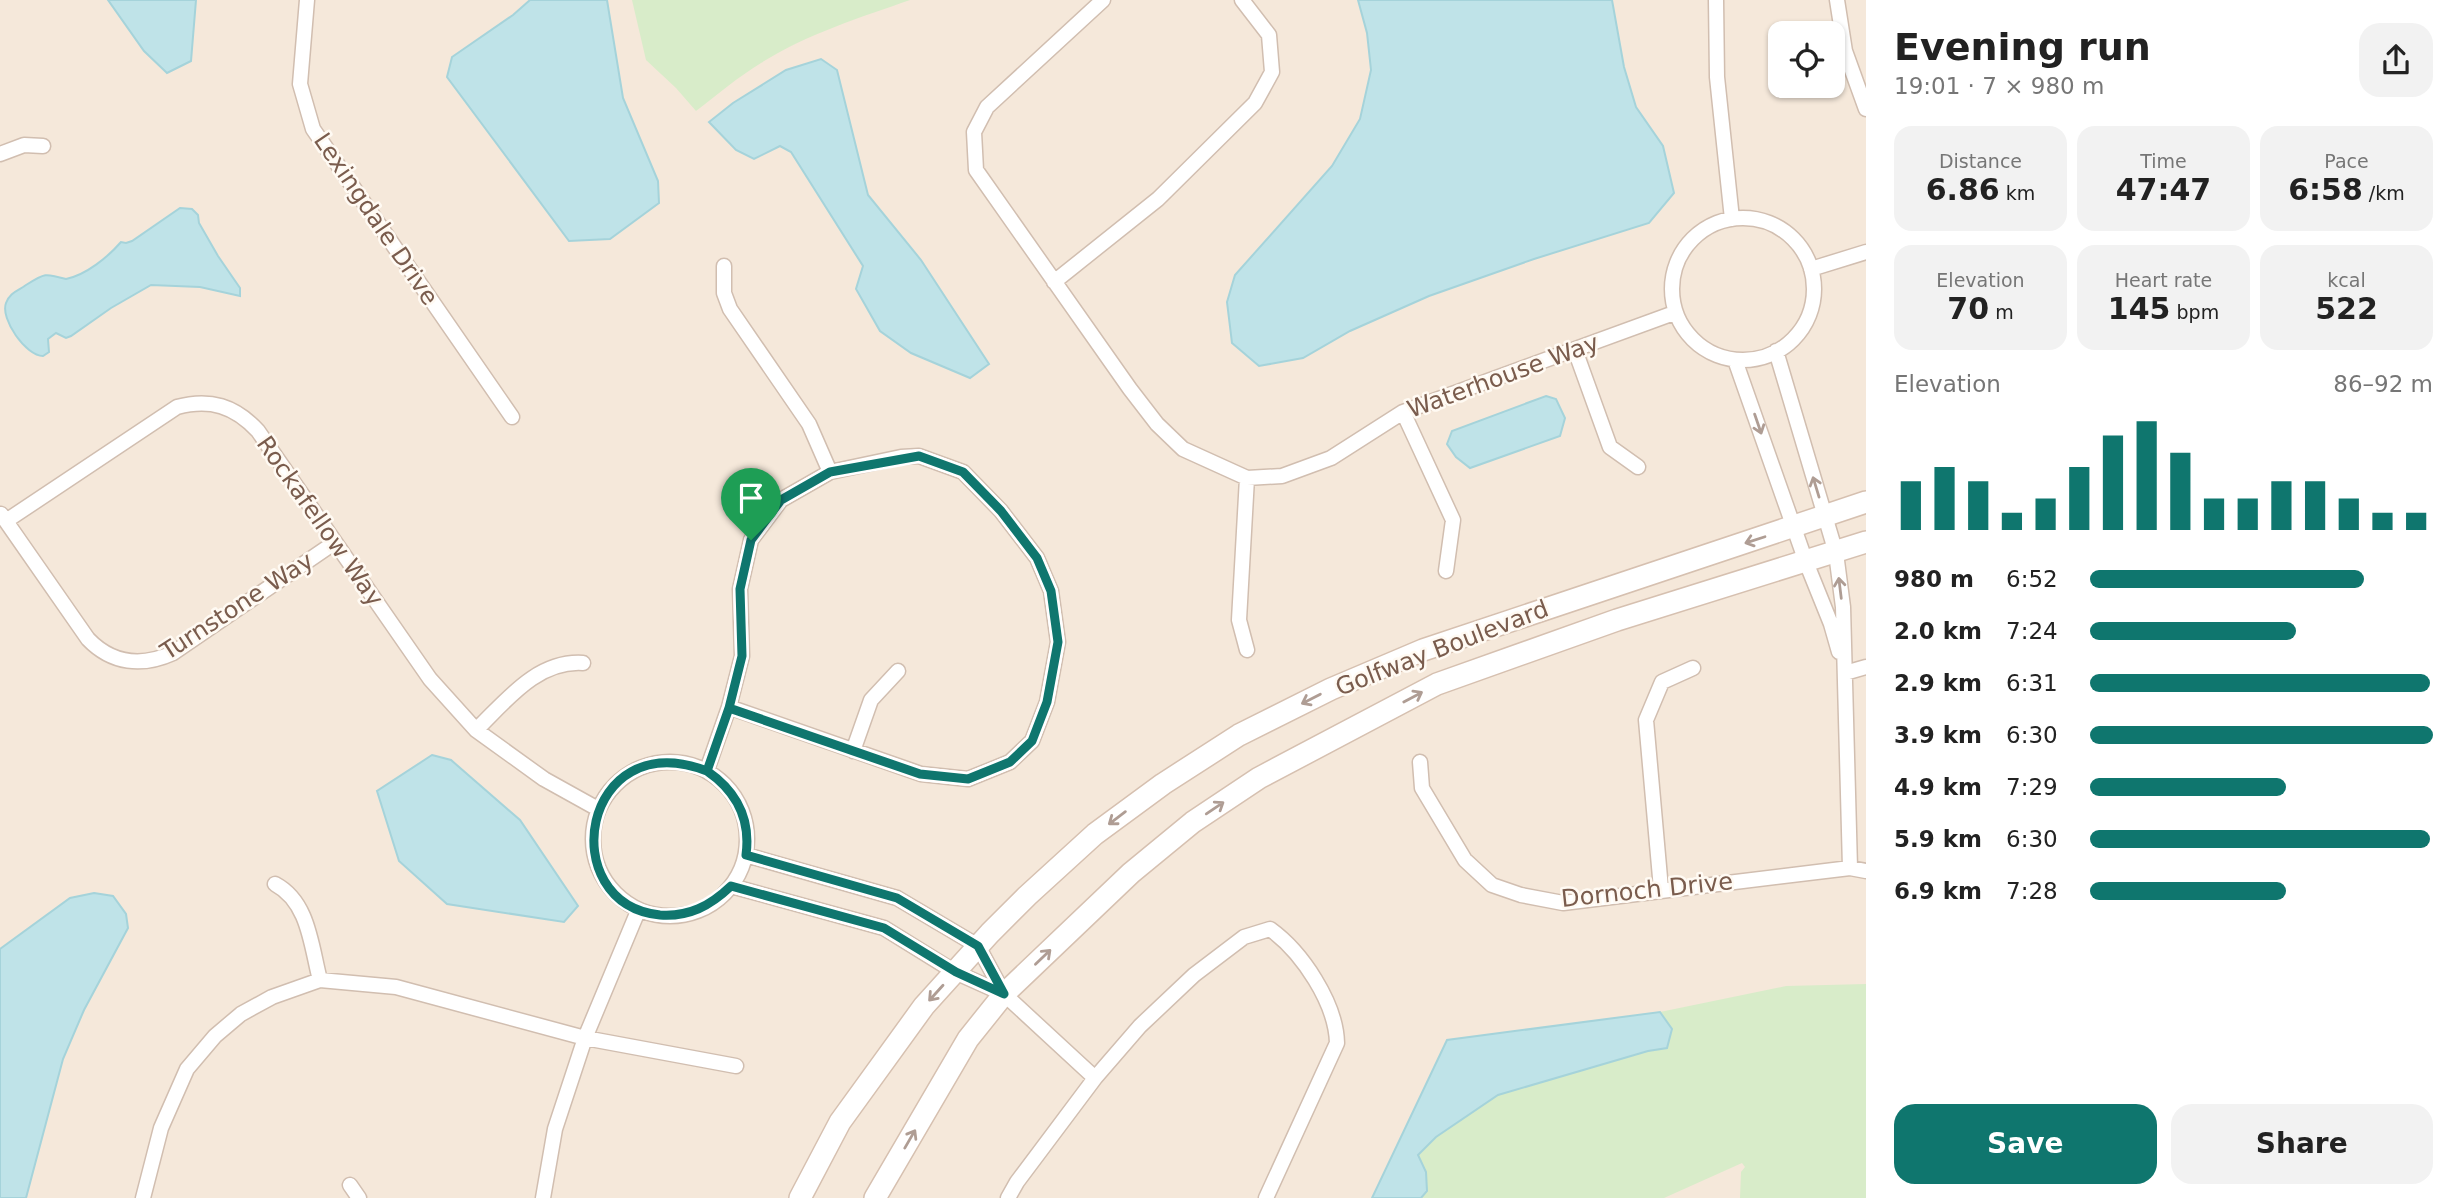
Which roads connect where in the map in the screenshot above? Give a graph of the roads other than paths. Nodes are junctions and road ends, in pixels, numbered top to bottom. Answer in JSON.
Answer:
{"nodes":[{"id":1,"x":307,"y":0,"type":"edge"},
{"id":2,"x":1103,"y":0,"type":"edge"},
{"id":3,"x":1242,"y":0,"type":"edge"},
{"id":4,"x":1716,"y":0,"type":"edge"},
{"id":5,"x":1837,"y":0,"type":"edge"},
{"id":6,"x":1866,"y":109,"type":"edge"},
{"id":7,"x":43,"y":146,"type":"dead end"},
{"id":8,"x":0,"y":154,"type":"edge"},
{"id":9,"x":1732,"y":219,"type":"junction"},
{"id":10,"x":1866,"y":252,"type":"edge"},
{"id":11,"x":724,"y":266,"type":"dead end"},
{"id":12,"x":1811,"y":269,"type":"junction"},
{"id":13,"x":1054,"y":282,"type":"junction"},
{"id":14,"x":1674,"y":313,"type":"junction"},
{"id":15,"x":1575,"y":349,"type":"junction"},
{"id":16,"x":1776,"y":351,"type":"junction"},
{"id":17,"x":1735,"y":359,"type":"junction"},
{"id":18,"x":1403,"y":412,"type":"junction"},
{"id":19,"x":512,"y":417,"type":"dead end"},
{"id":20,"x":1638,"y":467,"type":"dead end"},
{"id":21,"x":830,"y":472,"type":"junction"},
{"id":22,"x":1247,"y":478,"type":"junction"},
{"id":23,"x":1866,"y":502,"type":"edge"},
{"id":24,"x":1825,"y":516,"type":"junction"},
{"id":25,"x":3,"y":517,"type":"edge"},
{"id":26,"x":1794,"y":528,"type":"junction"},
{"id":27,"x":334,"y":542,"type":"junction"},
{"id":28,"x":1866,"y":542,"type":"edge"},
{"id":29,"x":1836,"y":552,"type":"junction"},
{"id":30,"x":1806,"y":562,"type":"junction"},
{"id":31,"x":1446,"y":571,"type":"dead end"},
{"id":32,"x":1247,"y":650,"type":"dead end"},
{"id":33,"x":583,"y":663,"type":"dead end"},
{"id":34,"x":1866,"y":667,"type":"edge"},
{"id":35,"x":1693,"y":668,"type":"dead end"},
{"id":36,"x":898,"y":671,"type":"dead end"},
{"id":37,"x":1845,"y":673,"type":"junction"},
{"id":38,"x":729,"y":708,"type":"junction"},
{"id":39,"x":476,"y":730,"type":"junction"},
{"id":40,"x":853,"y":751,"type":"junction"},
{"id":41,"x":1420,"y":762,"type":"dead end"},
{"id":42,"x":707,"y":771,"type":"junction"},
{"id":43,"x":598,"y":809,"type":"junction"},
{"id":44,"x":746,"y":855,"type":"junction"},
{"id":45,"x":1850,"y":868,"type":"junction"},
{"id":46,"x":1866,"y":871,"type":"edge"},
{"id":47,"x":275,"y":884,"type":"dead end"},
{"id":48,"x":731,"y":886,"type":"junction"},
{"id":49,"x":1661,"y":889,"type":"junction"},
{"id":50,"x":638,"y":911,"type":"junction"},
{"id":51,"x":978,"y":946,"type":"junction"},
{"id":52,"x":956,"y":972,"type":"junction"},
{"id":53,"x":320,"y":980,"type":"junction"},
{"id":54,"x":1004,"y":994,"type":"junction"},
{"id":55,"x":585,"y":1038,"type":"junction"},
{"id":56,"x":736,"y":1066,"type":"dead end"},
{"id":57,"x":1095,"y":1078,"type":"junction"},
{"id":58,"x":350,"y":1185,"type":"dead end"},
{"id":59,"x":143,"y":1198,"type":"edge"},
{"id":60,"x":359,"y":1198,"type":"edge"},
{"id":61,"x":543,"y":1198,"type":"edge"},
{"id":62,"x":800,"y":1198,"type":"edge"},
{"id":63,"x":875,"y":1198,"type":"edge"},
{"id":64,"x":1008,"y":1198,"type":"edge"},
{"id":65,"x":1266,"y":1198,"type":"edge"}],
"edges":[{"from":1,"to":19,"type":"street","name":"Lexingdale Drive"},
{"from":2,"to":13,"type":"street","name":"Waterhouse Way"},
{"from":3,"to":13,"type":"street"},
{"from":4,"to":9,"type":"street"},
{"from":5,"to":6,"type":"street"},
{"from":7,"to":8,"type":"street"},
{"from":9,"to":12,"type":"street"},
{"from":9,"to":14,"type":"street"},
{"from":10,"to":12,"type":"street"},
{"from":11,"to":21,"type":"street"},
{"from":12,"to":16,"type":"street"},
{"from":13,"to":22,"type":"street","name":"Waterhouse Way"},
{"from":14,"to":15,"type":"street","name":"Waterhouse Way"},
{"from":14,"to":17,"type":"street"},
{"from":15,"to":18,"type":"street","name":"Waterhouse Way"},
{"from":15,"to":20,"type":"street"},
{"from":16,"to":17,"type":"street"},
{"from":24,"to":16,"type":"street","one_way":true},
{"from":17,"to":26,"type":"street","one_way":true},
{"from":18,"to":22,"type":"street","name":"Waterhouse Way"},
{"from":18,"to":31,"type":"street"},
{"from":21,"to":38,"type":"street"},
{"from":21,"to":40,"type":"street"},
{"from":22,"to":32,"type":"street"},
{"from":23,"to":24,"type":"street","name":"Golfway Boulevard"},
{"from":24,"to":26,"type":"street","name":"Golfway Boulevard"},
{"from":24,"to":29,"type":"street"},
{"from":25,"to":27,"type":"street","name":"Rockafellow Way"},
{"from":25,"to":27,"type":"street","name":"Turnstone Way"},
{"from":26,"to":30,"type":"street"},
{"from":26,"to":51,"type":"street","name":"Golfway Boulevard","one_way":true},
{"from":27,"to":39,"type":"street","name":"Rockafellow Way"},
{"from":28,"to":29,"type":"street","name":"Golfway Boulevard"},
{"from":29,"to":30,"type":"street","name":"Golfway Boulevard"},
{"from":37,"to":29,"type":"street","one_way":true},
{"from":30,"to":37,"type":"street"},
{"from":54,"to":30,"type":"street","name":"Golfway Boulevard","one_way":true},
{"from":33,"to":39,"type":"street"},
{"from":34,"to":37,"type":"street"},
{"from":35,"to":49,"type":"street"},
{"from":36,"to":40,"type":"street"},
{"from":37,"to":45,"type":"street"},
{"from":38,"to":40,"type":"street"},
{"from":38,"to":42,"type":"street"},
{"from":39,"to":43,"type":"street","name":"Rockafellow Way"},
{"from":41,"to":49,"type":"street","name":"Dornoch Drive"},
{"from":42,"to":43,"type":"street"},
{"from":42,"to":44,"type":"street"},
{"from":43,"to":50,"type":"street"},
{"from":44,"to":48,"type":"street"},
{"from":44,"to":51,"type":"street"},
{"from":45,"to":46,"type":"street","name":"Dornoch Drive"},
{"from":45,"to":49,"type":"street","name":"Dornoch Drive"},
{"from":47,"to":53,"type":"street"},
{"from":48,"to":50,"type":"street"},
{"from":48,"to":52,"type":"street"},
{"from":50,"to":55,"type":"street"},
{"from":51,"to":52,"type":"street","name":"Golfway Boulevard"},
{"from":51,"to":54,"type":"street"},
{"from":52,"to":54,"type":"street"},
{"from":52,"to":62,"type":"street","name":"Golfway Boulevard","one_way":true},
{"from":53,"to":55,"type":"street"},
{"from":53,"to":59,"type":"street"},
{"from":54,"to":57,"type":"street"},
{"from":63,"to":54,"type":"street","name":"Golfway Boulevard","one_way":true},
{"from":55,"to":56,"type":"street"},
{"from":55,"to":61,"type":"street"},
{"from":57,"to":64,"type":"street"},
{"from":57,"to":65,"type":"street"},
{"from":58,"to":60,"type":"street"}]}
